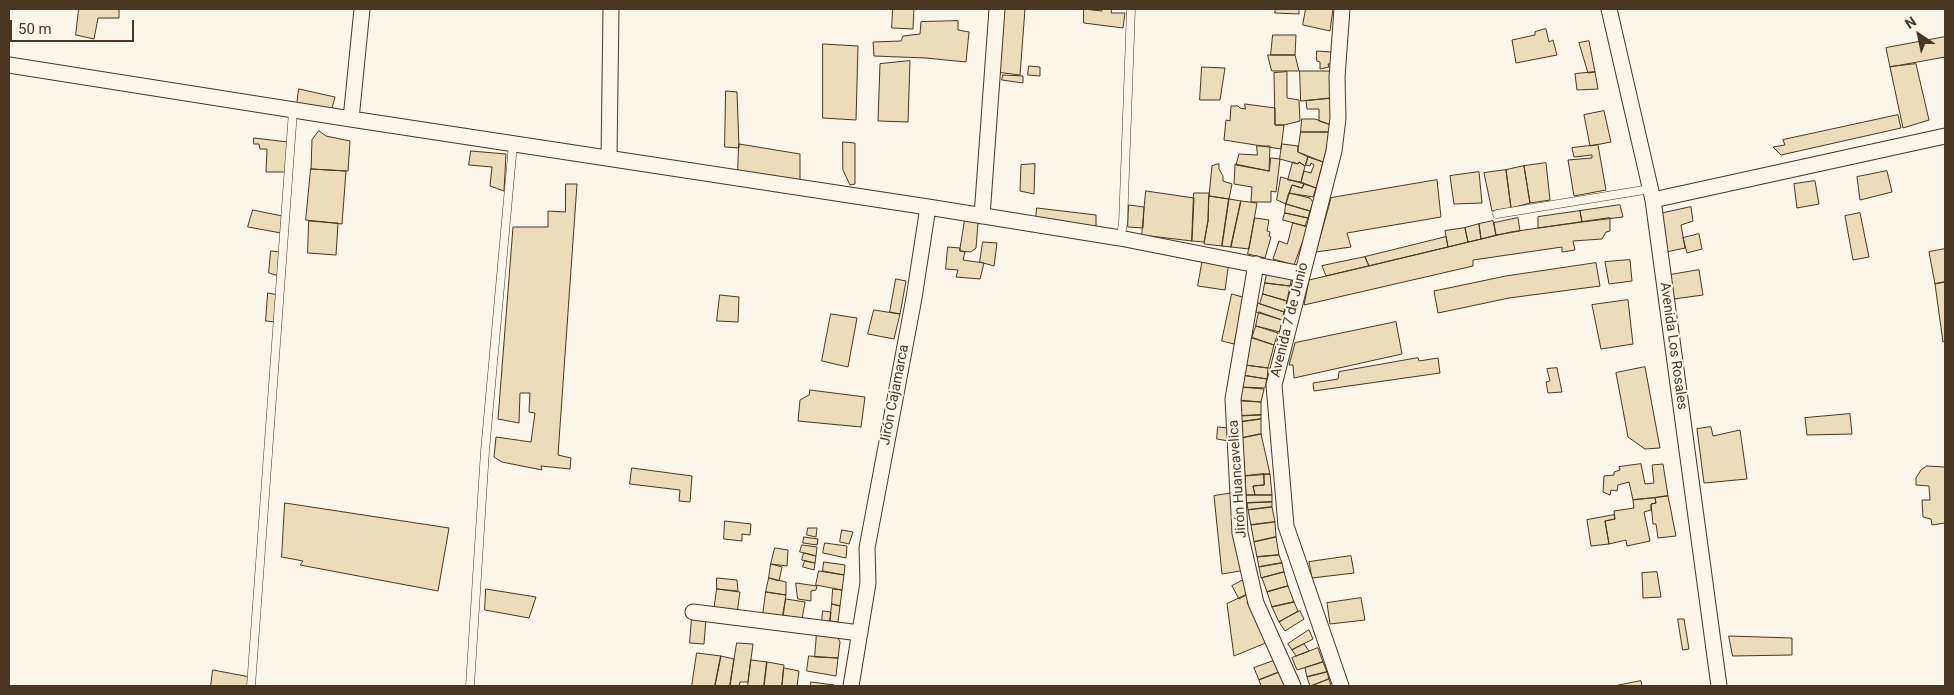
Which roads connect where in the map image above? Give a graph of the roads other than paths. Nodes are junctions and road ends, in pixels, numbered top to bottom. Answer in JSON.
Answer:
{"nodes":[{"id":1,"x":362,"y":9,"type":"edge"},
{"id":2,"x":611,"y":9,"type":"edge"},
{"id":3,"x":997,"y":9,"type":"edge"},
{"id":4,"x":1131,"y":9,"type":"edge"},
{"id":5,"x":1342,"y":9,"type":"edge"},
{"id":6,"x":1609,"y":9,"type":"edge"},
{"id":7,"x":9,"y":65,"type":"edge"},
{"id":8,"x":293,"y":111,"type":"junction"},
{"id":9,"x":351,"y":120,"type":"junction"},
{"id":10,"x":1945,"y":136,"type":"edge"},
{"id":11,"x":513,"y":144,"type":"junction"},
{"id":12,"x":609,"y":158,"type":"junction"},
{"id":13,"x":1652,"y":195,"type":"junction"},
{"id":14,"x":928,"y":206,"type":"junction"},
{"id":15,"x":1497,"y":214,"type":"dead end"},
{"id":16,"x":982,"y":216,"type":"junction"},
{"id":17,"x":1120,"y":238,"type":"junction"},
{"id":18,"x":1256,"y":264,"type":"junction"},
{"id":19,"x":1302,"y":274,"type":"junction"},
{"id":20,"x":693,"y":612,"type":"dead end"},
{"id":21,"x":860,"y":633,"type":"junction"},
{"id":22,"x":251,"y":686,"type":"edge"},
{"id":23,"x":470,"y":686,"type":"edge"},
{"id":24,"x":851,"y":686,"type":"edge"},
{"id":25,"x":1293,"y":686,"type":"edge"},
{"id":26,"x":1341,"y":686,"type":"edge"},
{"id":27,"x":1719,"y":686,"type":"edge"}],
"edges":[{"from":1,"to":9,"type":"street"},
{"from":2,"to":12,"type":"street"},
{"from":3,"to":16,"type":"street"},
{"from":4,"to":17,"type":"lane"},
{"from":5,"to":19,"type":"street","name":"Avenida 7 de Junio"},
{"from":6,"to":13,"type":"street","name":"Avenida Los Rosales"},
{"from":7,"to":8,"type":"street"},
{"from":8,"to":9,"type":"street"},
{"from":8,"to":22,"type":"lane"},
{"from":9,"to":11,"type":"street"},
{"from":10,"to":13,"type":"street"},
{"from":11,"to":12,"type":"street"},
{"from":11,"to":23,"type":"lane"},
{"from":12,"to":14,"type":"street"},
{"from":13,"to":15,"type":"lane"},
{"from":13,"to":27,"type":"street","name":"Avenida Los Rosales"},
{"from":14,"to":16,"type":"street"},
{"from":14,"to":21,"type":"street","name":"Jirón Cajamarca"},
{"from":16,"to":17,"type":"street"},
{"from":17,"to":18,"type":"street"},
{"from":18,"to":19,"type":"street"},
{"from":18,"to":25,"type":"street","name":"Jirón Huancavelica"},
{"from":19,"to":26,"type":"street","name":"Avenida 7 de Junio"},
{"from":20,"to":21,"type":"street"},
{"from":21,"to":24,"type":"street","name":"Jirón Cajamarca"}]}
